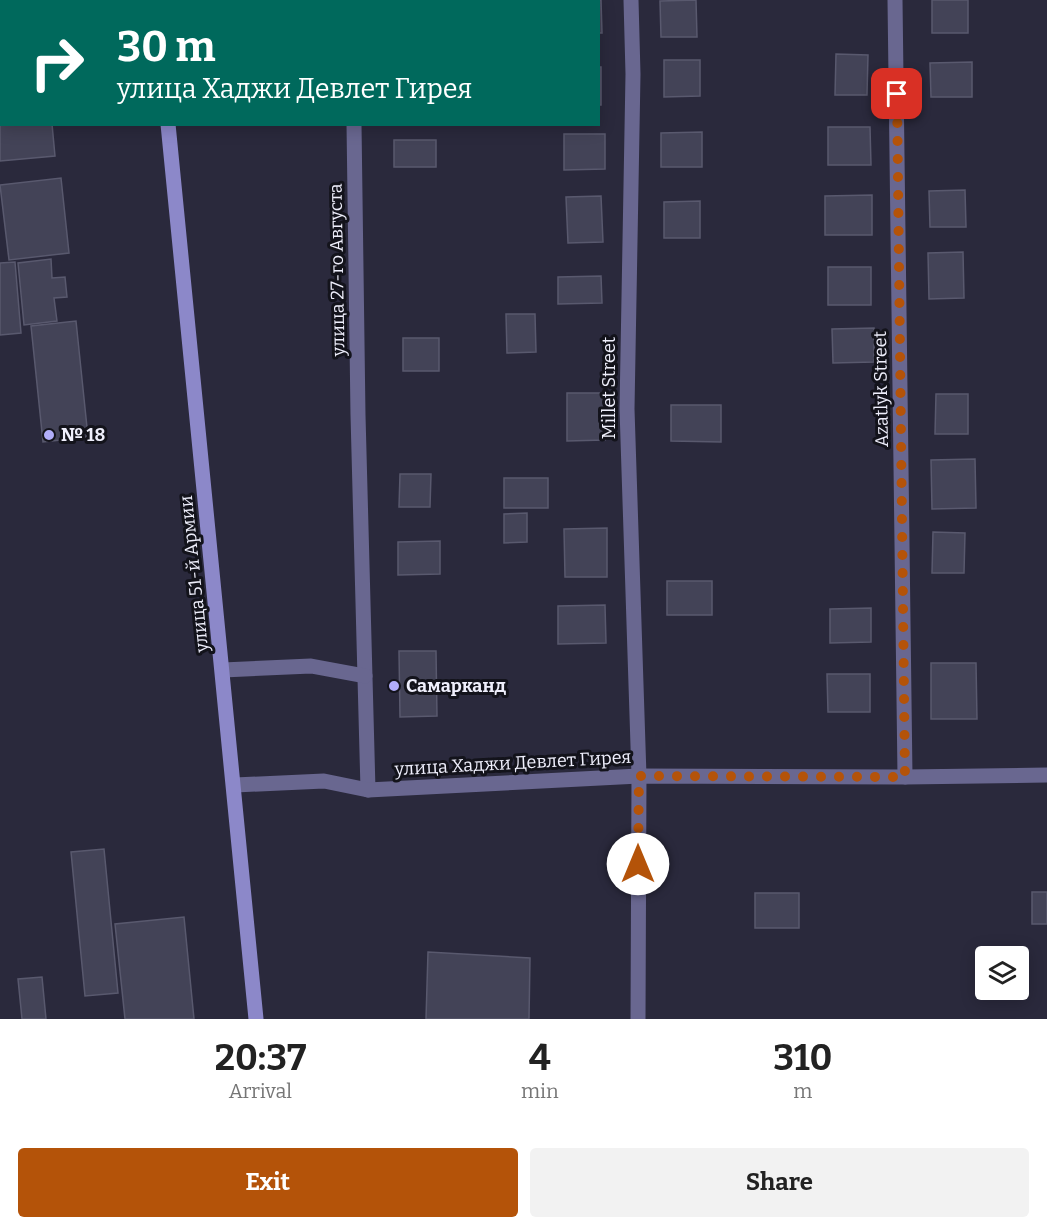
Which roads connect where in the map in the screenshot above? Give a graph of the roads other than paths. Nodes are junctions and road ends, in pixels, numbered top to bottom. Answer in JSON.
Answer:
{"nodes":[{"id":1,"x":631,"y":0,"type":"edge"},
{"id":2,"x":895,"y":0,"type":"edge"},
{"id":3,"x":168,"y":126,"type":"edge"},
{"id":4,"x":354,"y":126,"type":"edge"},
{"id":5,"x":223,"y":670,"type":"junction"},
{"id":6,"x":365,"y":676,"type":"junction"},
{"id":7,"x":1047,"y":775,"type":"edge"},
{"id":8,"x":639,"y":776,"type":"junction"},
{"id":9,"x":905,"y":777,"type":"junction"},
{"id":10,"x":234,"y":785,"type":"junction"},
{"id":11,"x":368,"y":790,"type":"junction"},
{"id":12,"x":256,"y":1019,"type":"edge"},
{"id":13,"x":638,"y":1019,"type":"edge"}],
"edges":[{"from":1,"to":8,"type":"street","name":"Millet Street"},
{"from":2,"to":9,"type":"street","name":"Azatlyk Street"},
{"from":3,"to":5,"type":"main road","name":"улица 51-й Армии"},
{"from":4,"to":6,"type":"street","name":"улица 27-го Августа"},
{"from":5,"to":6,"type":"street"},
{"from":5,"to":10,"type":"main road","name":"улица 51-й Армии"},
{"from":6,"to":11,"type":"street","name":"улица 27-го Августа"},
{"from":7,"to":9,"type":"street","name":"улица Хаджи Девлет Гирея"},
{"from":8,"to":9,"type":"street","name":"улица Хаджи Девлет Гирея"},
{"from":8,"to":11,"type":"street","name":"улица Хаджи Девлет Гирея"},
{"from":8,"to":13,"type":"street","name":"Millet Street"},
{"from":10,"to":11,"type":"street","name":"улица Хаджи Девлет Гирея"},
{"from":10,"to":12,"type":"main road","name":"улица 51-й Армии"}]}
